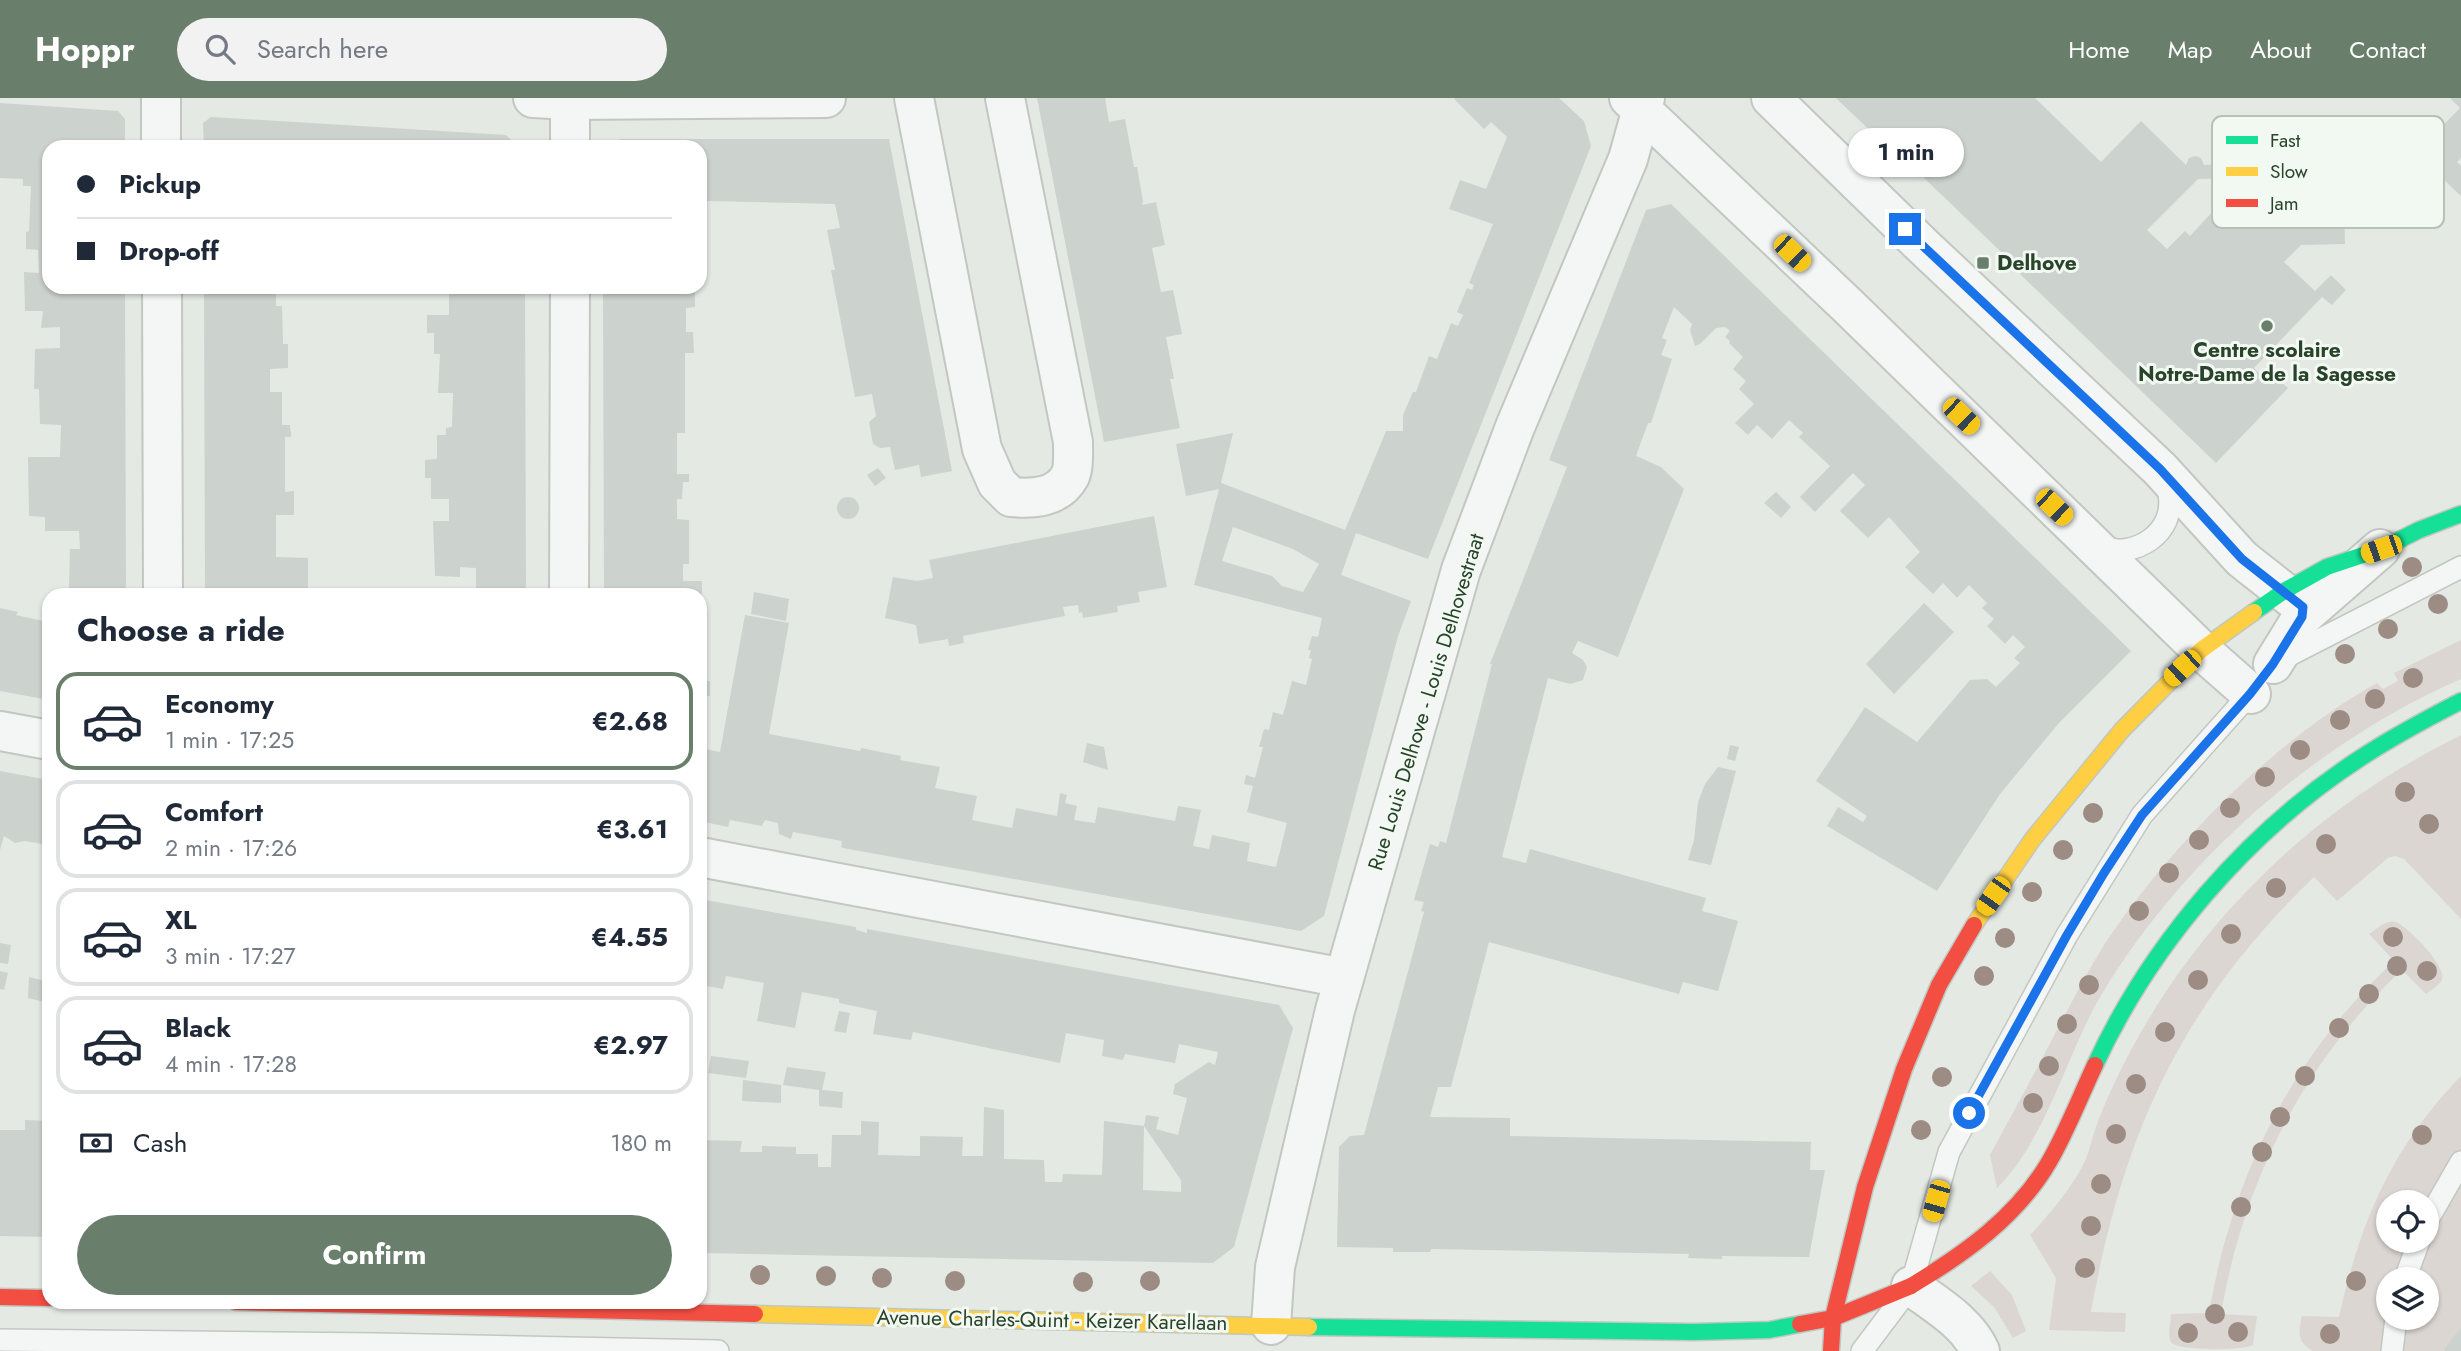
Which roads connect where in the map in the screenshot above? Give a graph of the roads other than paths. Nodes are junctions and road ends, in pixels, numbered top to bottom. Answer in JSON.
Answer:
{"nodes":[{"id":1,"x":161,"y":98,"type":"edge"},
{"id":2,"x":826,"y":98,"type":"edge"},
{"id":3,"x":914,"y":98,"type":"edge"},
{"id":4,"x":1005,"y":98,"type":"edge"},
{"id":5,"x":1771,"y":98,"type":"edge"},
{"id":6,"x":558,"y":99,"type":"edge"},
{"id":7,"x":1639,"y":102,"type":"edge"},
{"id":8,"x":161,"y":140,"type":"edge"},
{"id":9,"x":568,"y":140,"type":"edge"},
{"id":10,"x":162,"y":294,"type":"edge"},
{"id":11,"x":570,"y":294,"type":"edge"},
{"id":12,"x":2160,"y":469,"type":"junction"},
{"id":13,"x":2461,"y":514,"type":"edge"},
{"id":14,"x":2092,"y":544,"type":"junction"},
{"id":15,"x":2381,"y":549,"type":"joint"},
{"id":16,"x":2461,"y":567,"type":"edge"},
{"id":17,"x":163,"y":588,"type":"edge"},
{"id":18,"x":569,"y":588,"type":"edge"},
{"id":19,"x":2293,"y":604,"type":"junction"},
{"id":20,"x":2202,"y":650,"type":"junction"},
{"id":21,"x":2273,"y":664,"type":"junction"},
{"id":22,"x":2250,"y":694,"type":"junction"},
{"id":23,"x":2461,"y":701,"type":"edge"},
{"id":24,"x":0,"y":731,"type":"edge"},
{"id":25,"x":42,"y":739,"type":"edge"},
{"id":26,"x":707,"y":858,"type":"edge"},
{"id":27,"x":1344,"y":978,"type":"junction"},
{"id":28,"x":2461,"y":1162,"type":"edge"},
{"id":29,"x":2439,"y":1200,"type":"edge"},
{"id":30,"x":1911,"y":1286,"type":"junction"},
{"id":31,"x":0,"y":1297,"type":"edge"},
{"id":32,"x":42,"y":1298,"type":"edge"},
{"id":33,"x":551,"y":1309,"type":"edge"},
{"id":34,"x":1833,"y":1318,"type":"junction"},
{"id":35,"x":1271,"y":1325,"type":"junction"},
{"id":36,"x":2395,"y":1330,"type":"edge"},
{"id":37,"x":0,"y":1340,"type":"edge"},
{"id":38,"x":718,"y":1351,"type":"edge"},
{"id":39,"x":1831,"y":1351,"type":"edge"},
{"id":40,"x":1862,"y":1351,"type":"edge"},
{"id":41,"x":1980,"y":1351,"type":"edge"},
{"id":42,"x":2392,"y":1351,"type":"edge"}],
"edges":[{"from":1,"to":8,"type":"street"},
{"from":2,"to":6,"type":"street"},
{"from":3,"to":4,"type":"street"},
{"from":5,"to":12,"type":"street"},
{"from":6,"to":9,"type":"street"},
{"from":7,"to":14,"type":"street"},
{"from":7,"to":27,"type":"street","name":"Rue Louis Delhove - Louis Delhovestraat"},
{"from":10,"to":17,"type":"street"},
{"from":11,"to":18,"type":"street"},
{"from":12,"to":14,"type":"lane"},
{"from":12,"to":19,"type":"street"},
{"from":13,"to":15,"type":"main road"},
{"from":14,"to":20,"type":"street"},
{"from":15,"to":19,"type":"street"},
{"from":16,"to":21,"type":"lane"},
{"from":19,"to":20,"type":"main road"},
{"from":19,"to":21,"type":"street"},
{"from":20,"to":22,"type":"street"},
{"from":20,"to":34,"type":"main road"},
{"from":21,"to":22,"type":"lane"},
{"from":22,"to":30,"type":"lane"},
{"from":23,"to":30,"type":"main road","name":"Avenue Charles-Quint - Keizer Karellaan"},
{"from":24,"to":25,"type":"street"},
{"from":26,"to":27,"type":"street"},
{"from":27,"to":35,"type":"street","name":"Rue Louis Delhove - Louis Delhovestraat"},
{"from":28,"to":29,"type":"lane"},
{"from":30,"to":34,"type":"main road","name":"Avenue Charles-Quint - Keizer Karellaan"},
{"from":30,"to":40,"type":"lane"},
{"from":30,"to":41,"type":"street"},
{"from":31,"to":32,"type":"main road"},
{"from":33,"to":35,"type":"main road","name":"Avenue Charles-Quint - Keizer Karellaan"},
{"from":34,"to":35,"type":"main road","name":"Avenue Charles-Quint - Keizer Karellaan"},
{"from":34,"to":39,"type":"main road"},
{"from":36,"to":42,"type":"lane"},
{"from":37,"to":38,"type":"lane"}]}
